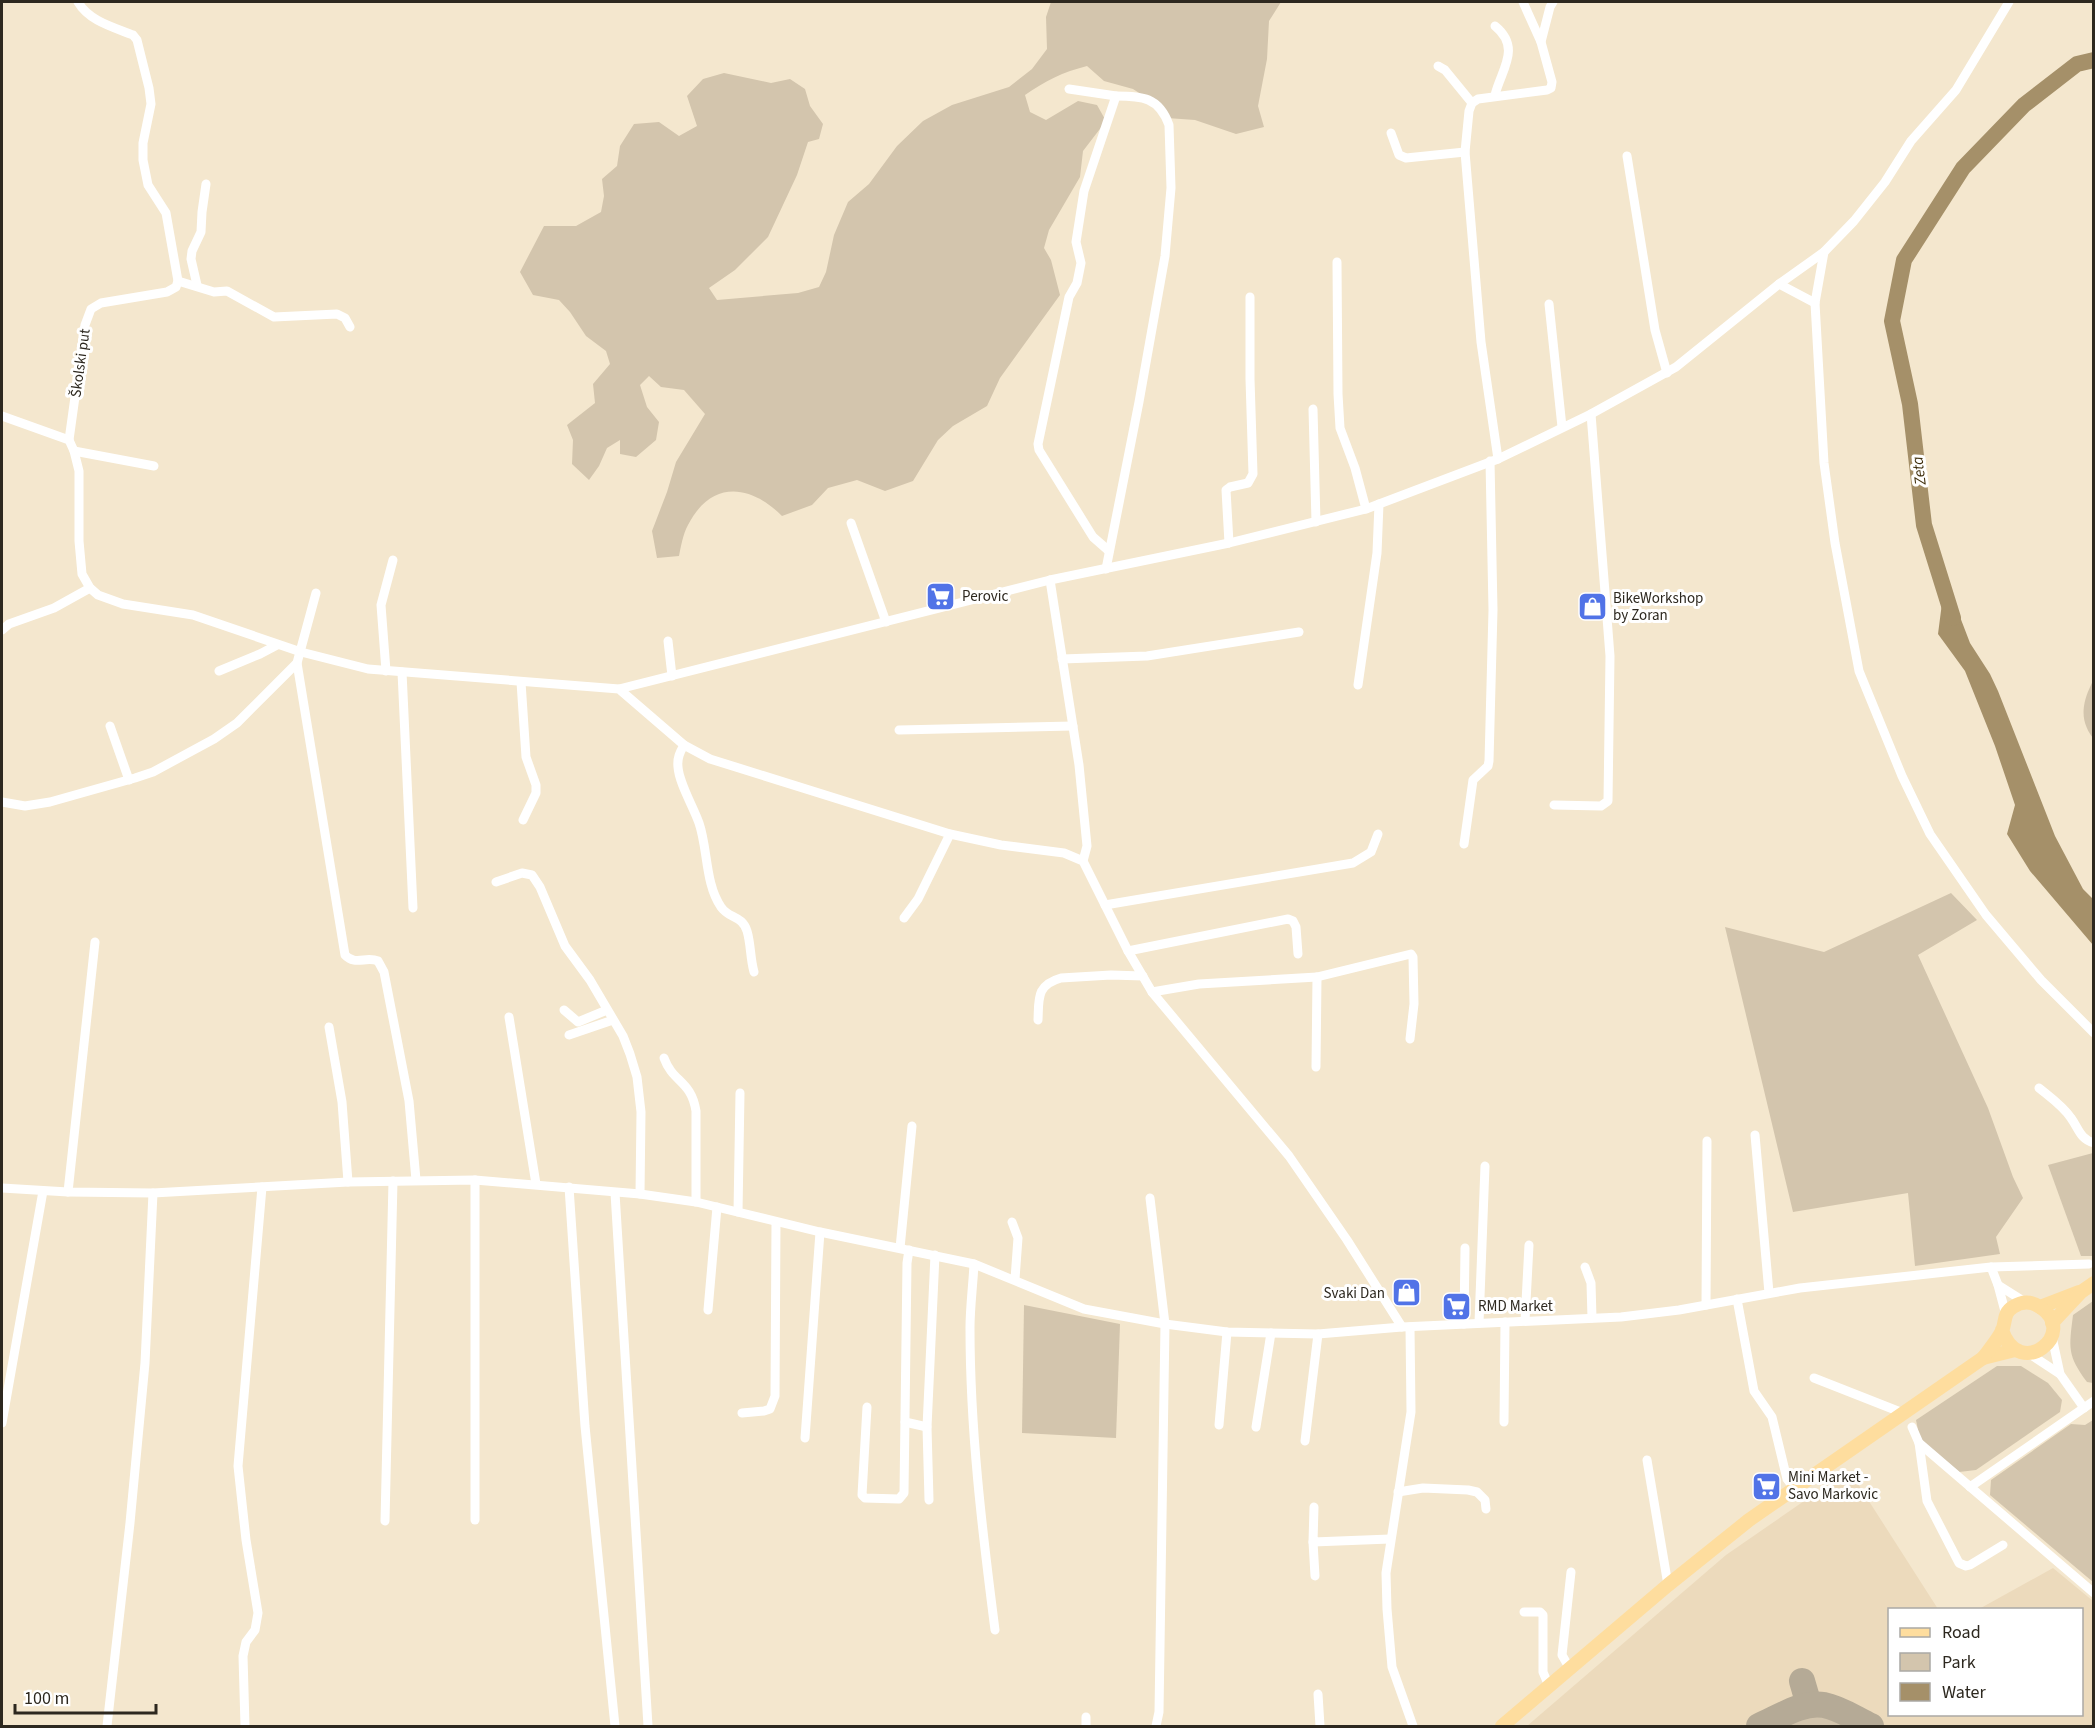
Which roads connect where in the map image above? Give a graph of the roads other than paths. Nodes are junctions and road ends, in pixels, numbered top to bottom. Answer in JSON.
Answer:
{"nodes":[{"id":1,"x":78,"y":2,"type":"edge"},
{"id":2,"x":1523,"y":2,"type":"edge"},
{"id":3,"x":1553,"y":2,"type":"edge"},
{"id":4,"x":2009,"y":2,"type":"edge"},
{"id":5,"x":1495,"y":26,"type":"dead end"},
{"id":6,"x":1541,"y":42,"type":"junction"},
{"id":7,"x":1438,"y":66,"type":"dead end"},
{"id":8,"x":1069,"y":89,"type":"dead end"},
{"id":9,"x":1495,"y":95,"type":"junction"},
{"id":10,"x":1116,"y":96,"type":"junction"},
{"id":11,"x":1472,"y":103,"type":"junction"},
{"id":12,"x":1390,"y":134,"type":"dead end"},
{"id":13,"x":1465,"y":152,"type":"junction"},
{"id":14,"x":1627,"y":156,"type":"dead end"},
{"id":15,"x":206,"y":184,"type":"dead end"},
{"id":16,"x":1824,"y":252,"type":"junction"},
{"id":17,"x":1337,"y":262,"type":"dead end"},
{"id":18,"x":178,"y":281,"type":"junction"},
{"id":19,"x":1779,"y":284,"type":"junction"},
{"id":20,"x":196,"y":285,"type":"junction"},
{"id":21,"x":1250,"y":297,"type":"dead end"},
{"id":22,"x":1815,"y":303,"type":"junction"},
{"id":23,"x":1549,"y":304,"type":"dead end"},
{"id":24,"x":350,"y":327,"type":"dead end"},
{"id":25,"x":1667,"y":373,"type":"junction"},
{"id":26,"x":1313,"y":409,"type":"dead end"},
{"id":27,"x":1591,"y":414,"type":"junction"},
{"id":28,"x":2,"y":416,"type":"edge"},
{"id":29,"x":1562,"y":428,"type":"junction"},
{"id":30,"x":69,"y":440,"type":"junction"},
{"id":31,"x":74,"y":451,"type":"junction"},
{"id":32,"x":1494,"y":460,"type":"junction"},
{"id":33,"x":154,"y":466,"type":"dead end"},
{"id":34,"x":1379,"y":504,"type":"junction"},
{"id":35,"x":1366,"y":509,"type":"junction"},
{"id":36,"x":1316,"y":522,"type":"junction"},
{"id":37,"x":851,"y":523,"type":"dead end"},
{"id":38,"x":1229,"y":543,"type":"junction"},
{"id":39,"x":1109,"y":551,"type":"junction"},
{"id":40,"x":393,"y":560,"type":"dead end"},
{"id":41,"x":1106,"y":569,"type":"junction"},
{"id":42,"x":1050,"y":580,"type":"junction"},
{"id":43,"x":90,"y":588,"type":"junction"},
{"id":44,"x":316,"y":593,"type":"dead end"},
{"id":45,"x":886,"y":622,"type":"junction"},
{"id":46,"x":2,"y":630,"type":"edge"},
{"id":47,"x":1299,"y":632,"type":"dead end"},
{"id":48,"x":668,"y":641,"type":"dead end"},
{"id":49,"x":277,"y":645,"type":"junction"},
{"id":50,"x":300,"y":652,"type":"junction"},
{"id":51,"x":1062,"y":659,"type":"junction"},
{"id":52,"x":297,"y":663,"type":"junction"},
{"id":53,"x":219,"y":671,"type":"dead end"},
{"id":54,"x":386,"y":671,"type":"junction"},
{"id":55,"x":402,"y":672,"type":"junction"},
{"id":56,"x":672,"y":676,"type":"junction"},
{"id":57,"x":521,"y":681,"type":"junction"},
{"id":58,"x":1358,"y":685,"type":"dead end"},
{"id":59,"x":618,"y":689,"type":"junction"},
{"id":60,"x":110,"y":726,"type":"dead end"},
{"id":61,"x":1073,"y":726,"type":"junction"},
{"id":62,"x":898,"y":730,"type":"dead end"},
{"id":63,"x":684,"y":745,"type":"junction"},
{"id":64,"x":129,"y":780,"type":"junction"},
{"id":65,"x":2,"y":802,"type":"edge"},
{"id":66,"x":1554,"y":805,"type":"dead end"},
{"id":67,"x":523,"y":820,"type":"dead end"},
{"id":68,"x":950,"y":834,"type":"junction"},
{"id":69,"x":1378,"y":834,"type":"dead end"},
{"id":70,"x":1464,"y":844,"type":"dead end"},
{"id":71,"x":1083,"y":861,"type":"junction"},
{"id":72,"x":496,"y":882,"type":"dead end"},
{"id":73,"x":1105,"y":904,"type":"junction"},
{"id":74,"x":413,"y":908,"type":"dead end"},
{"id":75,"x":904,"y":918,"type":"dead end"},
{"id":76,"x":95,"y":942,"type":"dead end"},
{"id":77,"x":1128,"y":951,"type":"junction"},
{"id":78,"x":1298,"y":954,"type":"dead end"},
{"id":79,"x":754,"y":972,"type":"dead end"},
{"id":80,"x":1143,"y":976,"type":"junction"},
{"id":81,"x":1317,"y":977,"type":"junction"},
{"id":82,"x":1152,"y":992,"type":"junction"},
{"id":83,"x":564,"y":1010,"type":"dead end"},
{"id":84,"x":607,"y":1010,"type":"junction"},
{"id":85,"x":509,"y":1017,"type":"dead end"},
{"id":86,"x":613,"y":1020,"type":"junction"},
{"id":87,"x":1038,"y":1020,"type":"dead end"},
{"id":88,"x":329,"y":1027,"type":"dead end"},
{"id":89,"x":2094,"y":1033,"type":"edge"},
{"id":90,"x":569,"y":1035,"type":"dead end"},
{"id":91,"x":1410,"y":1039,"type":"dead end"},
{"id":92,"x":664,"y":1058,"type":"dead end"},
{"id":93,"x":1316,"y":1067,"type":"dead end"},
{"id":94,"x":2039,"y":1088,"type":"dead end"},
{"id":95,"x":740,"y":1093,"type":"dead end"},
{"id":96,"x":912,"y":1126,"type":"dead end"},
{"id":97,"x":1755,"y":1135,"type":"dead end"},
{"id":98,"x":1707,"y":1141,"type":"dead end"},
{"id":99,"x":2094,"y":1143,"type":"edge"},
{"id":100,"x":1485,"y":1166,"type":"dead end"},
{"id":101,"x":416,"y":1180,"type":"junction"},
{"id":102,"x":475,"y":1180,"type":"junction"},
{"id":103,"x":393,"y":1181,"type":"junction"},
{"id":104,"x":348,"y":1182,"type":"junction"},
{"id":105,"x":536,"y":1184,"type":"junction"},
{"id":106,"x":262,"y":1187,"type":"junction"},
{"id":107,"x":568,"y":1187,"type":"junction"},
{"id":108,"x":2,"y":1188,"type":"edge"},
{"id":109,"x":43,"y":1191,"type":"junction"},
{"id":110,"x":68,"y":1192,"type":"junction"},
{"id":111,"x":153,"y":1193,"type":"junction"},
{"id":112,"x":615,"y":1193,"type":"junction"},
{"id":113,"x":640,"y":1194,"type":"junction"},
{"id":114,"x":1150,"y":1198,"type":"dead end"},
{"id":115,"x":696,"y":1202,"type":"junction"},
{"id":116,"x":717,"y":1207,"type":"junction"},
{"id":117,"x":738,"y":1212,"type":"junction"},
{"id":118,"x":776,"y":1222,"type":"junction"},
{"id":119,"x":1012,"y":1222,"type":"dead end"},
{"id":120,"x":820,"y":1232,"type":"junction"},
{"id":121,"x":1529,"y":1245,"type":"dead end"},
{"id":122,"x":1465,"y":1248,"type":"dead end"},
{"id":123,"x":905,"y":1249,"type":"junction"},
{"id":124,"x":935,"y":1255,"type":"junction"},
{"id":125,"x":974,"y":1264,"type":"junction"},
{"id":126,"x":2089,"y":1264,"type":"dead end"},
{"id":127,"x":1585,"y":1267,"type":"dead end"},
{"id":128,"x":1991,"y":1268,"type":"junction"},
{"id":129,"x":1015,"y":1279,"type":"junction"},
{"id":130,"x":2094,"y":1283,"type":"edge"},
{"id":131,"x":1998,"y":1285,"type":"junction"},
{"id":132,"x":2081,"y":1292,"type":"junction"},
{"id":133,"x":1769,"y":1293,"type":"junction"},
{"id":134,"x":1737,"y":1299,"type":"junction"},
{"id":135,"x":2025,"y":1302,"type":"junction"},
{"id":136,"x":1706,"y":1305,"type":"junction"},
{"id":137,"x":2040,"y":1307,"type":"junction"},
{"id":138,"x":708,"y":1310,"type":"dead end"},
{"id":139,"x":2006,"y":1315,"type":"junction"},
{"id":140,"x":1592,"y":1318,"type":"junction"},
{"id":141,"x":1525,"y":1321,"type":"junction"},
{"id":142,"x":1505,"y":1322,"type":"junction"},
{"id":143,"x":1479,"y":1323,"type":"junction"},
{"id":144,"x":1165,"y":1324,"type":"junction"},
{"id":145,"x":1464,"y":1324,"type":"junction"},
{"id":146,"x":1406,"y":1327,"type":"junction"},
{"id":147,"x":2002,"y":1330,"type":"junction"},
{"id":148,"x":2052,"y":1330,"type":"junction"},
{"id":149,"x":1227,"y":1332,"type":"junction"},
{"id":150,"x":1270,"y":1333,"type":"junction"},
{"id":151,"x":1318,"y":1334,"type":"junction"},
{"id":152,"x":2021,"y":1351,"type":"junction"},
{"id":153,"x":1983,"y":1358,"type":"junction"},
{"id":154,"x":2060,"y":1374,"type":"junction"},
{"id":155,"x":1814,"y":1378,"type":"dead end"},
{"id":156,"x":2094,"y":1401,"type":"edge"},
{"id":157,"x":867,"y":1407,"type":"dead end"},
{"id":158,"x":2084,"y":1408,"type":"junction"},
{"id":159,"x":742,"y":1413,"type":"dead end"},
{"id":160,"x":1903,"y":1413,"type":"junction"},
{"id":161,"x":904,"y":1422,"type":"junction"},
{"id":162,"x":1504,"y":1422,"type":"dead end"},
{"id":163,"x":2,"y":1424,"type":"edge"},
{"id":164,"x":1219,"y":1425,"type":"dead end"},
{"id":165,"x":927,"y":1427,"type":"junction"},
{"id":166,"x":1256,"y":1427,"type":"dead end"},
{"id":167,"x":1912,"y":1427,"type":"dead end"},
{"id":168,"x":805,"y":1438,"type":"dead end"},
{"id":169,"x":1305,"y":1441,"type":"dead end"},
{"id":170,"x":1919,"y":1443,"type":"junction"},
{"id":171,"x":1647,"y":1460,"type":"dead end"},
{"id":172,"x":1970,"y":1487,"type":"junction"},
{"id":173,"x":1794,"y":1488,"type":"junction"},
{"id":174,"x":1398,"y":1492,"type":"junction"},
{"id":175,"x":929,"y":1500,"type":"dead end"},
{"id":176,"x":1314,"y":1506,"type":"dead end"},
{"id":177,"x":1486,"y":1509,"type":"dead end"},
{"id":178,"x":476,"y":1520,"type":"dead end"},
{"id":179,"x":385,"y":1521,"type":"dead end"},
{"id":180,"x":1390,"y":1539,"type":"junction"},
{"id":181,"x":1313,"y":1542,"type":"junction"},
{"id":182,"x":2003,"y":1545,"type":"dead end"},
{"id":183,"x":1571,"y":1572,"type":"dead end"},
{"id":184,"x":1315,"y":1576,"type":"dead end"},
{"id":185,"x":1668,"y":1585,"type":"junction"},
{"id":186,"x":2094,"y":1593,"type":"edge"},
{"id":187,"x":1524,"y":1612,"type":"dead end"},
{"id":188,"x":995,"y":1630,"type":"dead end"},
{"id":189,"x":1570,"y":1669,"type":"junction"},
{"id":190,"x":1549,"y":1686,"type":"junction"},
{"id":191,"x":1318,"y":1695,"type":"dead end"},
{"id":192,"x":107,"y":1726,"type":"edge"},
{"id":193,"x":245,"y":1726,"type":"edge"},
{"id":194,"x":615,"y":1726,"type":"edge"},
{"id":195,"x":648,"y":1726,"type":"edge"},
{"id":196,"x":1156,"y":1726,"type":"edge"},
{"id":197,"x":1320,"y":1726,"type":"edge"},
{"id":198,"x":1413,"y":1726,"type":"edge"},
{"id":199,"x":1502,"y":1726,"type":"edge"}],
"edges":[{"from":1,"to":18,"type":"street"},
{"from":2,"to":6,"type":"street"},
{"from":3,"to":6,"type":"street"},
{"from":4,"to":16,"type":"street"},
{"from":5,"to":9,"type":"street"},
{"from":6,"to":9,"type":"street"},
{"from":7,"to":11,"type":"street"},
{"from":8,"to":10,"type":"street"},
{"from":9,"to":11,"type":"street"},
{"from":10,"to":39,"type":"street"},
{"from":10,"to":39,"type":"street"},
{"from":11,"to":13,"type":"street"},
{"from":12,"to":13,"type":"street"},
{"from":13,"to":32,"type":"street"},
{"from":14,"to":25,"type":"street"},
{"from":15,"to":20,"type":"street"},
{"from":16,"to":19,"type":"street"},
{"from":16,"to":22,"type":"street"},
{"from":17,"to":35,"type":"street"},
{"from":18,"to":20,"type":"street"},
{"from":18,"to":30,"type":"street","name":"Školski put"},
{"from":19,"to":22,"type":"street"},
{"from":19,"to":25,"type":"street"},
{"from":20,"to":24,"type":"street"},
{"from":21,"to":38,"type":"street"},
{"from":22,"to":89,"type":"street"},
{"from":23,"to":29,"type":"street"},
{"from":25,"to":27,"type":"street"},
{"from":26,"to":36,"type":"street"},
{"from":27,"to":29,"type":"street"},
{"from":27,"to":66,"type":"street"},
{"from":28,"to":30,"type":"street"},
{"from":29,"to":32,"type":"street"},
{"from":30,"to":31,"type":"street"},
{"from":31,"to":33,"type":"street"},
{"from":31,"to":43,"type":"street"},
{"from":32,"to":34,"type":"street"},
{"from":32,"to":70,"type":"street"},
{"from":34,"to":35,"type":"street"},
{"from":34,"to":58,"type":"street"},
{"from":35,"to":36,"type":"street"},
{"from":36,"to":38,"type":"street"},
{"from":37,"to":45,"type":"street"},
{"from":38,"to":41,"type":"street"},
{"from":39,"to":41,"type":"street"},
{"from":40,"to":54,"type":"street"},
{"from":41,"to":42,"type":"street"},
{"from":42,"to":45,"type":"street"},
{"from":42,"to":51,"type":"street"},
{"from":43,"to":46,"type":"street"},
{"from":43,"to":49,"type":"street"},
{"from":44,"to":50,"type":"street"},
{"from":45,"to":56,"type":"street"},
{"from":47,"to":51,"type":"street"},
{"from":48,"to":56,"type":"street"},
{"from":49,"to":50,"type":"street"},
{"from":49,"to":53,"type":"street"},
{"from":50,"to":52,"type":"street"},
{"from":50,"to":54,"type":"street"},
{"from":51,"to":61,"type":"street"},
{"from":52,"to":64,"type":"street"},
{"from":52,"to":101,"type":"street"},
{"from":54,"to":55,"type":"street"},
{"from":55,"to":57,"type":"street"},
{"from":55,"to":74,"type":"street"},
{"from":56,"to":59,"type":"street"},
{"from":57,"to":59,"type":"street"},
{"from":57,"to":67,"type":"street"},
{"from":59,"to":63,"type":"street"},
{"from":60,"to":64,"type":"street"},
{"from":61,"to":62,"type":"street"},
{"from":61,"to":71,"type":"street"},
{"from":63,"to":68,"type":"street"},
{"from":63,"to":79,"type":"street"},
{"from":64,"to":65,"type":"street"},
{"from":68,"to":71,"type":"street"},
{"from":68,"to":75,"type":"street"},
{"from":69,"to":73,"type":"street"},
{"from":71,"to":73,"type":"street"},
{"from":72,"to":84,"type":"street"},
{"from":73,"to":77,"type":"street"},
{"from":76,"to":110,"type":"street"},
{"from":77,"to":78,"type":"street"},
{"from":77,"to":80,"type":"street"},
{"from":80,"to":82,"type":"street"},
{"from":80,"to":87,"type":"street"},
{"from":81,"to":82,"type":"street"},
{"from":81,"to":91,"type":"street"},
{"from":81,"to":93,"type":"street"},
{"from":82,"to":146,"type":"street"},
{"from":83,"to":84,"type":"street"},
{"from":84,"to":86,"type":"street"},
{"from":85,"to":105,"type":"street"},
{"from":86,"to":90,"type":"street"},
{"from":86,"to":113,"type":"street"},
{"from":88,"to":104,"type":"street"},
{"from":92,"to":115,"type":"street"},
{"from":94,"to":99,"type":"street"},
{"from":95,"to":117,"type":"street"},
{"from":96,"to":123,"type":"street"},
{"from":97,"to":133,"type":"street"},
{"from":98,"to":136,"type":"street"},
{"from":100,"to":143,"type":"street"},
{"from":101,"to":102,"type":"street"},
{"from":101,"to":103,"type":"street"},
{"from":102,"to":105,"type":"street"},
{"from":102,"to":178,"type":"street"},
{"from":103,"to":104,"type":"street"},
{"from":103,"to":179,"type":"street"},
{"from":104,"to":106,"type":"street"},
{"from":105,"to":107,"type":"street"},
{"from":106,"to":111,"type":"street"},
{"from":106,"to":193,"type":"street"},
{"from":107,"to":112,"type":"street"},
{"from":107,"to":194,"type":"street"},
{"from":108,"to":109,"type":"street"},
{"from":109,"to":110,"type":"street"},
{"from":109,"to":163,"type":"street"},
{"from":110,"to":111,"type":"street"},
{"from":111,"to":192,"type":"street"},
{"from":112,"to":113,"type":"street"},
{"from":112,"to":195,"type":"street"},
{"from":113,"to":115,"type":"street"},
{"from":114,"to":144,"type":"street"},
{"from":115,"to":116,"type":"street"},
{"from":116,"to":117,"type":"street"},
{"from":116,"to":138,"type":"street"},
{"from":117,"to":118,"type":"street"},
{"from":118,"to":120,"type":"street"},
{"from":118,"to":159,"type":"street"},
{"from":119,"to":129,"type":"street"},
{"from":120,"to":123,"type":"street"},
{"from":120,"to":168,"type":"street"},
{"from":121,"to":141,"type":"street"},
{"from":122,"to":145,"type":"street"},
{"from":123,"to":124,"type":"street"},
{"from":123,"to":161,"type":"street"},
{"from":124,"to":125,"type":"street"},
{"from":124,"to":165,"type":"street"},
{"from":125,"to":129,"type":"street"},
{"from":125,"to":188,"type":"street"},
{"from":126,"to":128,"type":"street"},
{"from":127,"to":140,"type":"street"},
{"from":128,"to":131,"type":"street"},
{"from":128,"to":133,"type":"street"},
{"from":129,"to":144,"type":"street"},
{"from":130,"to":132,"type":"main road"},
{"from":131,"to":135,"type":"street"},
{"from":131,"to":139,"type":"street"},
{"from":132,"to":137,"type":"main road"},
{"from":132,"to":148,"type":"main road"},
{"from":133,"to":134,"type":"street"},
{"from":134,"to":136,"type":"street"},
{"from":134,"to":173,"type":"street"},
{"from":135,"to":137,"type":"main road"},
{"from":135,"to":139,"type":"main road"},
{"from":136,"to":140,"type":"street"},
{"from":137,"to":148,"type":"main road"},
{"from":139,"to":147,"type":"main road"},
{"from":140,"to":141,"type":"street"},
{"from":141,"to":142,"type":"street"},
{"from":142,"to":143,"type":"street"},
{"from":142,"to":162,"type":"street"},
{"from":143,"to":145,"type":"street"},
{"from":144,"to":149,"type":"street"},
{"from":144,"to":196,"type":"street"},
{"from":145,"to":146,"type":"street"},
{"from":146,"to":151,"type":"street"},
{"from":146,"to":174,"type":"street"},
{"from":147,"to":152,"type":"main road"},
{"from":147,"to":153,"type":"main road"},
{"from":148,"to":152,"type":"main road"},
{"from":148,"to":154,"type":"street"},
{"from":149,"to":150,"type":"street"},
{"from":149,"to":164,"type":"street"},
{"from":150,"to":151,"type":"street"},
{"from":150,"to":166,"type":"street"},
{"from":151,"to":169,"type":"street"},
{"from":152,"to":153,"type":"main road"},
{"from":152,"to":154,"type":"street"},
{"from":153,"to":160,"type":"main road"},
{"from":154,"to":158,"type":"street"},
{"from":155,"to":160,"type":"street"},
{"from":156,"to":158,"type":"street"},
{"from":157,"to":161,"type":"street"},
{"from":158,"to":172,"type":"street"},
{"from":160,"to":173,"type":"main road"},
{"from":161,"to":165,"type":"street"},
{"from":165,"to":175,"type":"street"},
{"from":167,"to":170,"type":"street"},
{"from":170,"to":172,"type":"street"},
{"from":170,"to":182,"type":"street"},
{"from":171,"to":185,"type":"street"},
{"from":172,"to":186,"type":"street"},
{"from":173,"to":185,"type":"main road"},
{"from":174,"to":177,"type":"street"},
{"from":174,"to":180,"type":"street"},
{"from":176,"to":181,"type":"street"},
{"from":180,"to":181,"type":"street"},
{"from":180,"to":198,"type":"street"},
{"from":181,"to":184,"type":"street"},
{"from":183,"to":189,"type":"street"},
{"from":185,"to":189,"type":"main road"},
{"from":187,"to":190,"type":"street"},
{"from":189,"to":190,"type":"main road"},
{"from":190,"to":199,"type":"main road"},
{"from":191,"to":197,"type":"street"}]}
